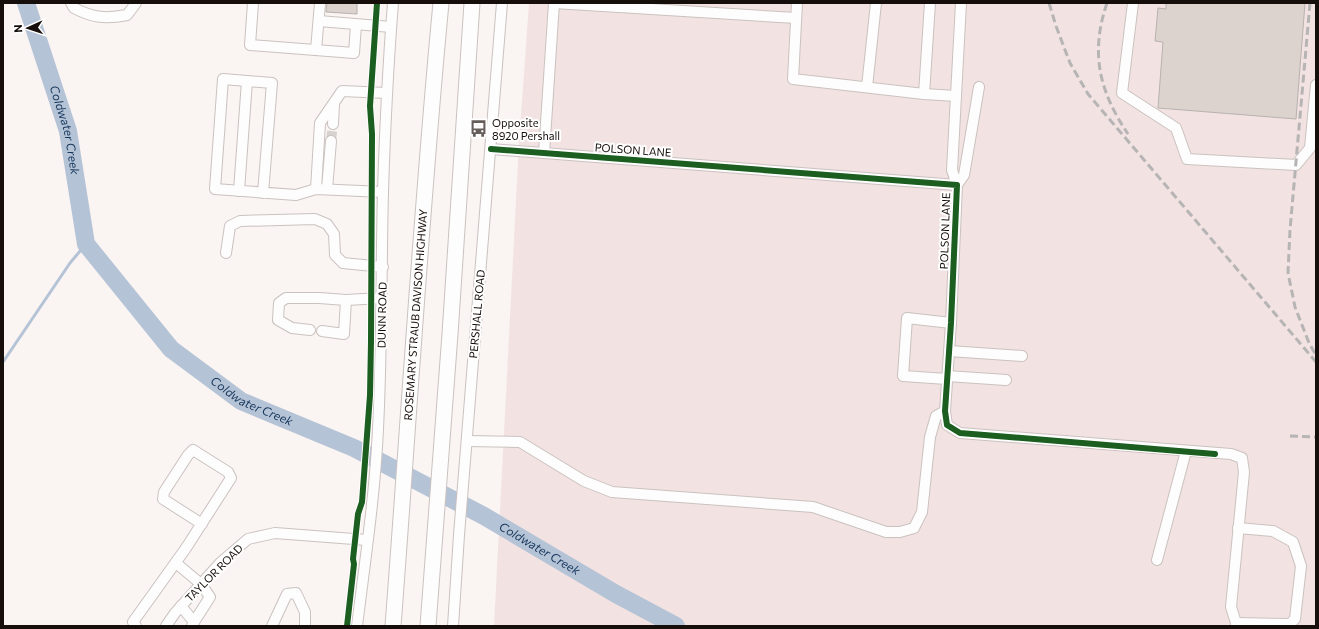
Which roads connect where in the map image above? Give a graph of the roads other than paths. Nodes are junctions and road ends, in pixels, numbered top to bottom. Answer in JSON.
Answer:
{"nodes":[{"id":1,"x":71,"y":3,"type":"edge"},
{"id":2,"x":136,"y":3,"type":"edge"},
{"id":3,"x":253,"y":3,"type":"edge"},
{"id":4,"x":320,"y":3,"type":"edge"},
{"id":5,"x":393,"y":3,"type":"edge"},
{"id":6,"x":441,"y":3,"type":"edge"},
{"id":7,"x":472,"y":3,"type":"edge"},
{"id":8,"x":502,"y":3,"type":"edge"},
{"id":9,"x":554,"y":3,"type":"edge"},
{"id":10,"x":797,"y":3,"type":"edge"},
{"id":11,"x":876,"y":3,"type":"edge"},
{"id":12,"x":930,"y":3,"type":"edge"},
{"id":13,"x":961,"y":3,"type":"edge"},
{"id":14,"x":1132,"y":3,"type":"edge"},
{"id":15,"x":796,"y":18,"type":"junction"},
{"id":16,"x":319,"y":22,"type":"junction"},
{"id":17,"x":356,"y":25,"type":"junction"},
{"id":18,"x":391,"y":27,"type":"junction"},
{"id":19,"x":316,"y":50,"type":"junction"},
{"id":20,"x":247,"y":81,"type":"junction"},
{"id":21,"x":1316,"y":85,"type":"edge"},
{"id":22,"x":867,"y":87,"type":"junction"},
{"id":23,"x":979,"y":87,"type":"dead end"},
{"id":24,"x":386,"y":93,"type":"junction"},
{"id":25,"x":924,"y":94,"type":"junction"},
{"id":26,"x":956,"y":96,"type":"junction"},
{"id":27,"x":334,"y":103,"type":"junction"},
{"id":28,"x":332,"y":124,"type":"tunnel mouth"},
{"id":29,"x":331,"y":141,"type":"tunnel mouth"},
{"id":30,"x":491,"y":149,"type":"junction"},
{"id":31,"x":544,"y":154,"type":"junction"},
{"id":32,"x":956,"y":185,"type":"junction"},
{"id":33,"x":316,"y":189,"type":"junction"},
{"id":34,"x":327,"y":189,"type":"junction"},
{"id":35,"x":239,"y":191,"type":"junction"},
{"id":36,"x":383,"y":192,"type":"junction"},
{"id":37,"x":263,"y":193,"type":"junction"},
{"id":38,"x":226,"y":253,"type":"dead end"},
{"id":39,"x":383,"y":267,"type":"junction"},
{"id":40,"x":382,"y":298,"type":"junction"},
{"id":41,"x":346,"y":300,"type":"junction"},
{"id":42,"x":951,"y":323,"type":"junction"},
{"id":43,"x":310,"y":330,"type":"dead end"},
{"id":44,"x":322,"y":331,"type":"dead end"},
{"id":45,"x":949,"y":351,"type":"junction"},
{"id":46,"x":1022,"y":356,"type":"dead end"},
{"id":47,"x":947,"y":377,"type":"junction"},
{"id":48,"x":1006,"y":380,"type":"dead end"},
{"id":49,"x":945,"y":411,"type":"junction"},
{"id":50,"x":467,"y":441,"type":"junction"},
{"id":51,"x":1186,"y":451,"type":"junction"},
{"id":52,"x":202,"y":524,"type":"junction"},
{"id":53,"x":1238,"y":528,"type":"junction"},
{"id":54,"x":368,"y":540,"type":"junction"},
{"id":55,"x":1157,"y":560,"type":"dead end"},
{"id":56,"x":176,"y":562,"type":"junction"},
{"id":57,"x":201,"y":584,"type":"junction"},
{"id":58,"x":181,"y":606,"type":"junction"},
{"id":59,"x":193,"y":624,"type":"edge"},
{"id":60,"x":1236,"y":624,"type":"edge"},
{"id":61,"x":136,"y":626,"type":"edge"},
{"id":62,"x":166,"y":626,"type":"edge"},
{"id":63,"x":272,"y":626,"type":"edge"},
{"id":64,"x":304,"y":626,"type":"edge"},
{"id":65,"x":357,"y":626,"type":"edge"},
{"id":66,"x":393,"y":626,"type":"edge"},
{"id":67,"x":428,"y":626,"type":"edge"},
{"id":68,"x":453,"y":626,"type":"edge"}],
"edges":[{"from":1,"to":2,"type":"street"},
{"from":3,"to":19,"type":"street"},
{"from":4,"to":16,"type":"street"},
{"from":5,"to":18,"type":"street","name":"DUNN ROAD"},
{"from":6,"to":66,"type":"highway","name":"ROSEMARY STRAUB DAVISON HIGHWAY"},
{"from":7,"to":67,"type":"highway"},
{"from":8,"to":30,"type":"street","name":"PERSHALL ROAD"},
{"from":9,"to":15,"type":"street"},
{"from":9,"to":31,"type":"street"},
{"from":10,"to":15,"type":"street"},
{"from":11,"to":22,"type":"street"},
{"from":12,"to":25,"type":"street"},
{"from":13,"to":26,"type":"street"},
{"from":14,"to":21,"type":"street"},
{"from":15,"to":22,"type":"street"},
{"from":16,"to":17,"type":"street"},
{"from":16,"to":19,"type":"street"},
{"from":17,"to":18,"type":"street"},
{"from":17,"to":19,"type":"street"},
{"from":18,"to":24,"type":"street","name":"DUNN ROAD"},
{"from":20,"to":35,"type":"street"},
{"from":20,"to":35,"type":"street"},
{"from":20,"to":37,"type":"street"},
{"from":22,"to":25,"type":"street"},
{"from":23,"to":32,"type":"street"},
{"from":24,"to":27,"type":"street"},
{"from":24,"to":36,"type":"street","name":"DUNN ROAD"},
{"from":25,"to":26,"type":"street"},
{"from":26,"to":32,"type":"street"},
{"from":27,"to":28,"type":"street"},
{"from":27,"to":33,"type":"street"},
{"from":29,"to":34,"type":"street"},
{"from":30,"to":31,"type":"street","name":"POLSON LANE"},
{"from":30,"to":50,"type":"street","name":"PERSHALL ROAD"},
{"from":31,"to":32,"type":"street","name":"POLSON LANE"},
{"from":32,"to":42,"type":"street","name":"POLSON LANE"},
{"from":33,"to":34,"type":"street"},
{"from":33,"to":37,"type":"street"},
{"from":34,"to":36,"type":"street"},
{"from":35,"to":37,"type":"street"},
{"from":36,"to":39,"type":"street","name":"DUNN ROAD"},
{"from":38,"to":39,"type":"street"},
{"from":39,"to":40,"type":"street","name":"DUNN ROAD"},
{"from":40,"to":41,"type":"street"},
{"from":40,"to":54,"type":"street","name":"DUNN ROAD"},
{"from":41,"to":43,"type":"street"},
{"from":41,"to":44,"type":"street"},
{"from":42,"to":45,"type":"street","name":"POLSON LANE"},
{"from":42,"to":47,"type":"street"},
{"from":45,"to":46,"type":"street"},
{"from":45,"to":47,"type":"street","name":"POLSON LANE"},
{"from":47,"to":48,"type":"street"},
{"from":47,"to":49,"type":"street","name":"POLSON LANE"},
{"from":49,"to":50,"type":"street"},
{"from":49,"to":51,"type":"street","name":"POLSON LANE"},
{"from":50,"to":68,"type":"street","name":"PERSHALL ROAD"},
{"from":51,"to":53,"type":"street","name":"POLSON LANE"},
{"from":51,"to":55,"type":"street"},
{"from":52,"to":52,"type":"street"},
{"from":52,"to":56,"type":"street"},
{"from":53,"to":60,"type":"street"},
{"from":53,"to":60,"type":"street"},
{"from":54,"to":57,"type":"street","name":"TAYLOR ROAD"},
{"from":54,"to":65,"type":"street","name":"DUNN ROAD"},
{"from":56,"to":57,"type":"street"},
{"from":56,"to":61,"type":"street"},
{"from":57,"to":58,"type":"street","name":"TAYLOR ROAD"},
{"from":57,"to":59,"type":"street"},
{"from":58,"to":59,"type":"street"},
{"from":58,"to":62,"type":"street","name":"TAYLOR ROAD"},
{"from":63,"to":64,"type":"street"}]}
